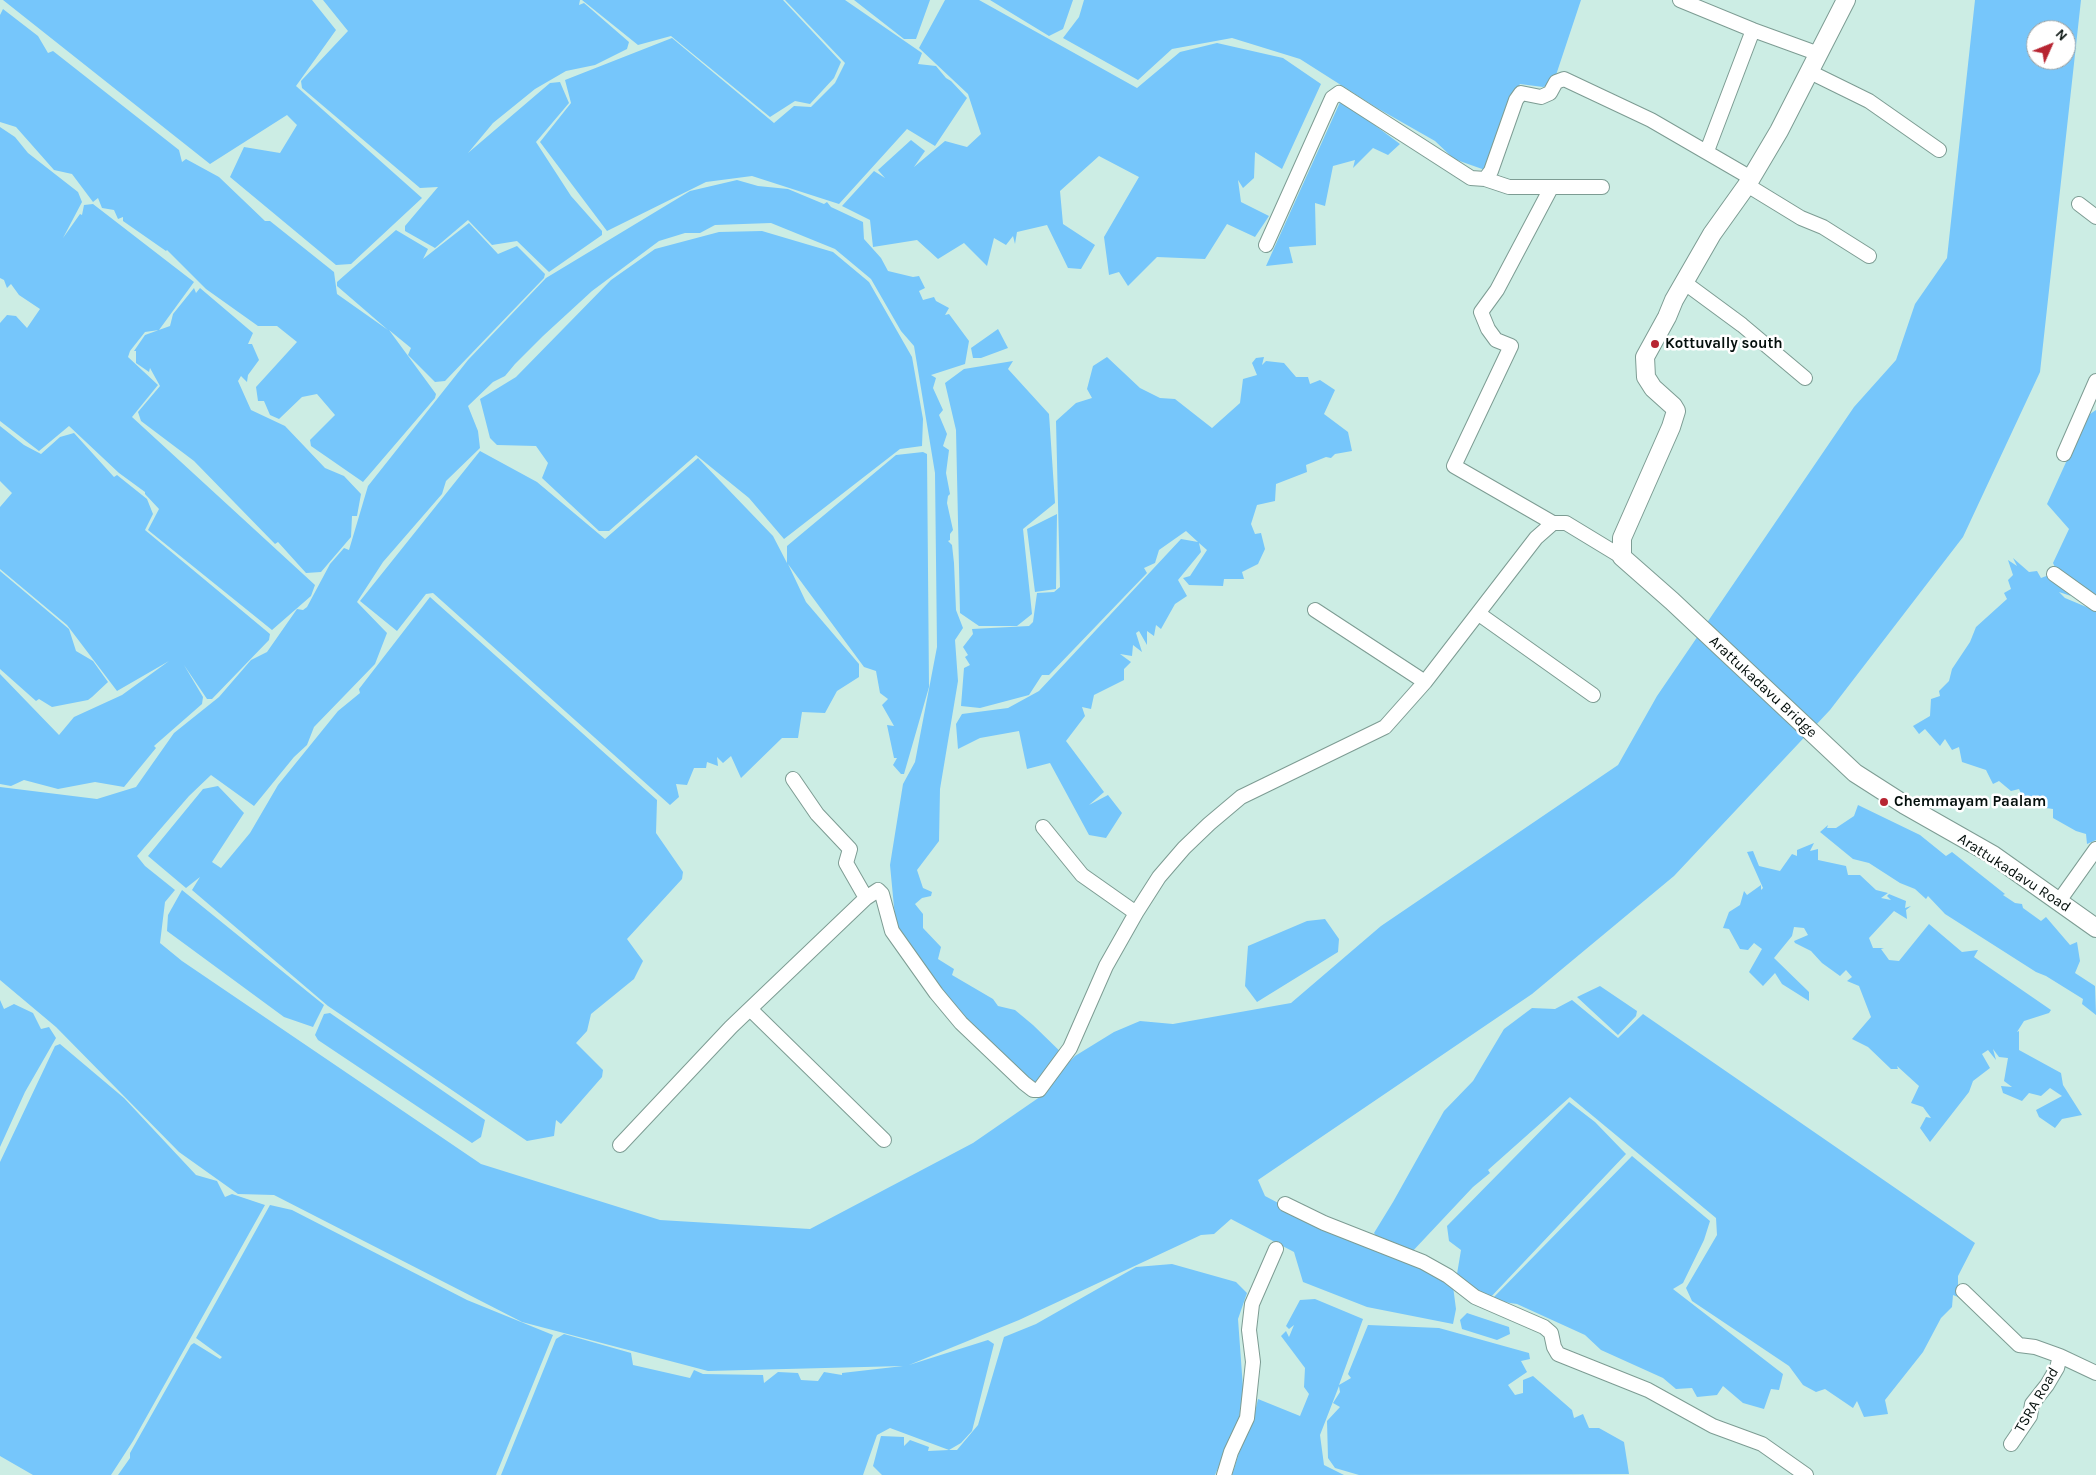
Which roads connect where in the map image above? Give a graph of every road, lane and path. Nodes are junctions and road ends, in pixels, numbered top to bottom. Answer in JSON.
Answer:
{"nodes":[{"id":1,"x":1680,"y":0,"type":"edge"},
{"id":2,"x":1846,"y":0,"type":"edge"},
{"id":3,"x":1753,"y":30,"type":"junction"},
{"id":4,"x":1819,"y":54,"type":"junction"},
{"id":5,"x":1810,"y":72,"type":"junction"},
{"id":6,"x":1939,"y":150,"type":"dead end"},
{"id":7,"x":1707,"y":151,"type":"junction"},
{"id":8,"x":1485,"y":179,"type":"junction"},
{"id":9,"x":1749,"y":181,"type":"junction"},
{"id":10,"x":1602,"y":187,"type":"dead end"},
{"id":11,"x":1551,"y":188,"type":"junction"},
{"id":12,"x":2080,"y":204,"type":"dead end"},
{"id":13,"x":2096,"y":217,"type":"edge"},
{"id":14,"x":1266,"y":245,"type":"dead end"},
{"id":15,"x":1869,"y":256,"type":"dead end"},
{"id":16,"x":1686,"y":283,"type":"junction"},
{"id":17,"x":1805,"y":378,"type":"dead end"},
{"id":18,"x":2096,"y":381,"type":"edge"},
{"id":19,"x":2064,"y":454,"type":"dead end"},
{"id":20,"x":1553,"y":523,"type":"junction"},
{"id":21,"x":1622,"y":556,"type":"junction"},
{"id":22,"x":2054,"y":574,"type":"dead end"},
{"id":23,"x":2096,"y":604,"type":"edge"},
{"id":24,"x":1315,"y":610,"type":"dead end"},
{"id":25,"x":1479,"y":614,"type":"junction"},
{"id":26,"x":1425,"y":682,"type":"junction"},
{"id":27,"x":1593,"y":695,"type":"dead end"},
{"id":28,"x":1855,"y":773,"type":"joint"},
{"id":29,"x":793,"y":779,"type":"dead end"},
{"id":30,"x":1043,"y":828,"type":"dead end"},
{"id":31,"x":2096,"y":849,"type":"edge"},
{"id":32,"x":866,"y":898,"type":"junction"},
{"id":33,"x":2059,"y":901,"type":"junction"},
{"id":34,"x":1136,"y":913,"type":"junction"},
{"id":35,"x":2096,"y":928,"type":"edge"},
{"id":36,"x":750,"y":1009,"type":"junction"},
{"id":37,"x":884,"y":1140,"type":"dead end"},
{"id":38,"x":620,"y":1145,"type":"dead end"},
{"id":39,"x":1285,"y":1204,"type":"dead end"},
{"id":40,"x":1276,"y":1249,"type":"dead end"},
{"id":41,"x":1964,"y":1291,"type":"dead end"},
{"id":42,"x":2060,"y":1356,"type":"junction"},
{"id":43,"x":2096,"y":1372,"type":"edge"},
{"id":44,"x":2011,"y":1444,"type":"dead end"},
{"id":45,"x":1224,"y":1475,"type":"edge"},
{"id":46,"x":1806,"y":1475,"type":"edge"}],
"edges":[{"from":1,"to":3,"type":"street"},
{"from":2,"to":4,"type":"main road"},
{"from":3,"to":4,"type":"street"},
{"from":3,"to":7,"type":"street"},
{"from":4,"to":5,"type":"main road"},
{"from":5,"to":6,"type":"street"},
{"from":5,"to":9,"type":"main road"},
{"from":7,"to":8,"type":"street"},
{"from":7,"to":9,"type":"street"},
{"from":8,"to":11,"type":"street"},
{"from":8,"to":14,"type":"street"},
{"from":9,"to":15,"type":"street"},
{"from":9,"to":16,"type":"main road"},
{"from":10,"to":11,"type":"street"},
{"from":11,"to":20,"type":"street"},
{"from":12,"to":13,"type":"street"},
{"from":16,"to":17,"type":"street"},
{"from":16,"to":21,"type":"main road"},
{"from":18,"to":19,"type":"street"},
{"from":20,"to":21,"type":"street"},
{"from":20,"to":25,"type":"street"},
{"from":21,"to":28,"type":"main road","name":"Arattukadavu Bridge"},
{"from":22,"to":23,"type":"street"},
{"from":24,"to":26,"type":"street"},
{"from":25,"to":26,"type":"street"},
{"from":25,"to":27,"type":"street"},
{"from":26,"to":34,"type":"street"},
{"from":28,"to":33,"type":"main road","name":"Arattukadavu Road"},
{"from":29,"to":32,"type":"street"},
{"from":30,"to":34,"type":"street"},
{"from":31,"to":33,"type":"street"},
{"from":32,"to":34,"type":"street"},
{"from":32,"to":36,"type":"street"},
{"from":33,"to":35,"type":"main road","name":"Arattukadavu Road"},
{"from":36,"to":37,"type":"street"},
{"from":36,"to":38,"type":"street"},
{"from":39,"to":46,"type":"street"},
{"from":40,"to":45,"type":"street"},
{"from":41,"to":42,"type":"street"},
{"from":42,"to":43,"type":"street"},
{"from":42,"to":44,"type":"street","name":"TSRA Road"}]}
